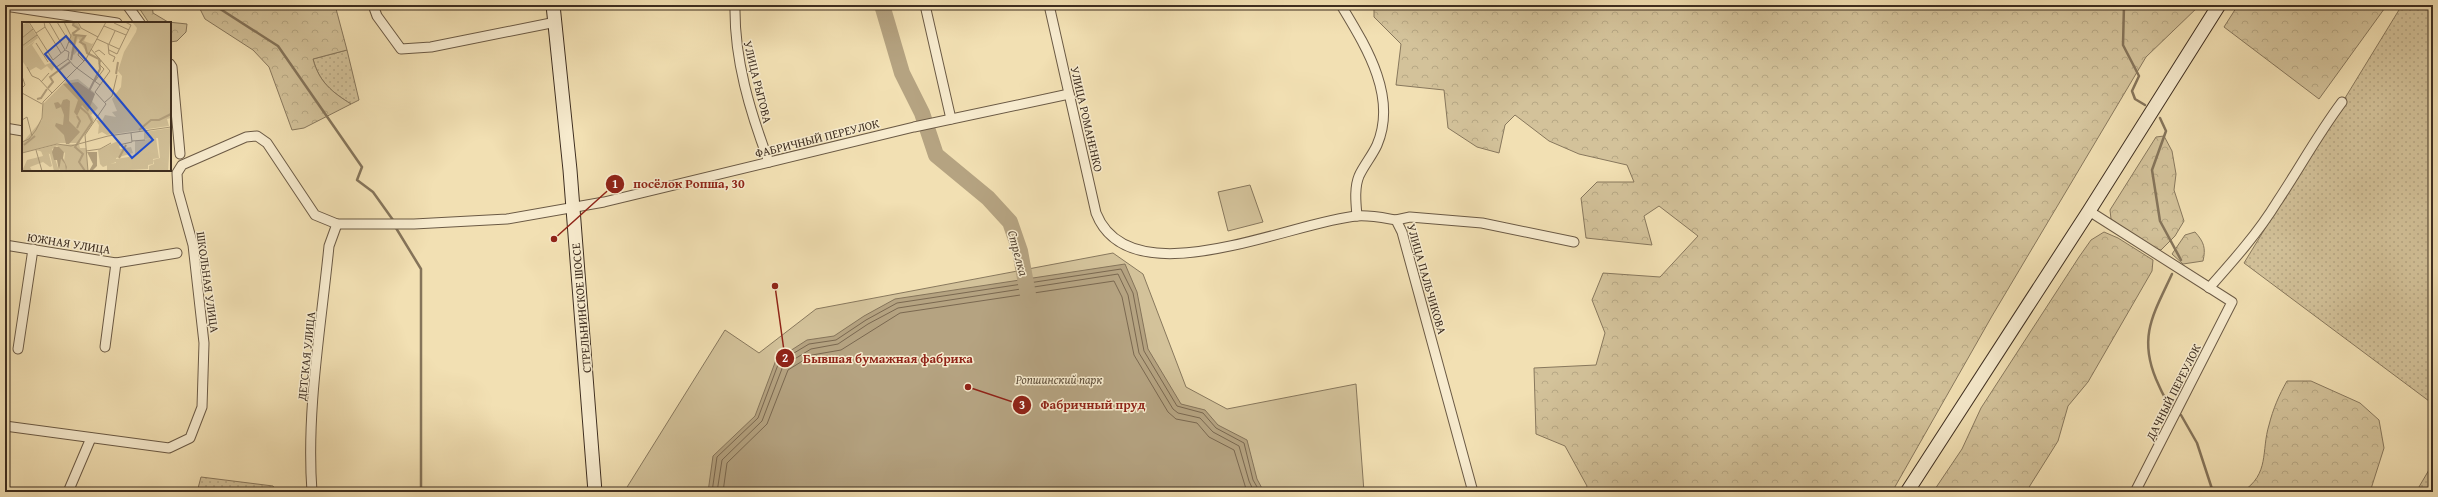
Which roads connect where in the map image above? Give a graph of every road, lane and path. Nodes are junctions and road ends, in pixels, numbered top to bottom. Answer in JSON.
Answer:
{"nodes":[{"id":1,"x":127,"y":5,"type":"edge"},
{"id":2,"x":373,"y":5,"type":"edge"},
{"id":3,"x":553,"y":5,"type":"edge"},
{"id":4,"x":735,"y":5,"type":"edge"},
{"id":5,"x":925,"y":5,"type":"edge"},
{"id":6,"x":1049,"y":5,"type":"edge"},
{"id":7,"x":1341,"y":5,"type":"edge"},
{"id":8,"x":2219,"y":5,"type":"edge"},
{"id":9,"x":5,"y":6,"type":"edge"},
{"id":10,"x":111,"y":22,"type":"edge"},
{"id":11,"x":139,"y":22,"type":"edge"},
{"id":12,"x":556,"y":22,"type":"junction"},
{"id":13,"x":171,"y":66,"type":"edge"},
{"id":14,"x":1069,"y":94,"type":"junction"},
{"id":15,"x":2342,"y":102,"type":"dead end"},
{"id":16,"x":946,"y":120,"type":"junction"},
{"id":17,"x":5,"y":128,"type":"edge"},
{"id":18,"x":22,"y":130,"type":"edge"},
{"id":19,"x":171,"y":152,"type":"edge"},
{"id":20,"x":180,"y":154,"type":"junction"},
{"id":21,"x":770,"y":162,"type":"junction"},
{"id":22,"x":182,"y":165,"type":"junction"},
{"id":23,"x":572,"y":206,"type":"junction"},
{"id":24,"x":2089,"y":211,"type":"junction"},
{"id":25,"x":1357,"y":216,"type":"junction"},
{"id":26,"x":1396,"y":220,"type":"junction"},
{"id":27,"x":337,"y":224,"type":"junction"},
{"id":28,"x":1110,"y":235,"type":"joint"},
{"id":29,"x":1574,"y":242,"type":"dead end"},
{"id":30,"x":5,"y":245,"type":"edge"},
{"id":31,"x":33,"y":249,"type":"junction"},
{"id":32,"x":177,"y":253,"type":"dead end"},
{"id":33,"x":116,"y":263,"type":"junction"},
{"id":34,"x":2209,"y":288,"type":"junction"},
{"id":35,"x":104,"y":347,"type":"dead end"},
{"id":36,"x":18,"y":349,"type":"dead end"},
{"id":37,"x":5,"y":426,"type":"edge"},
{"id":38,"x":91,"y":438,"type":"junction"},
{"id":39,"x":68,"y":492,"type":"edge"},
{"id":40,"x":312,"y":492,"type":"edge"},
{"id":41,"x":595,"y":492,"type":"edge"},
{"id":42,"x":1473,"y":492,"type":"edge"},
{"id":43,"x":1908,"y":492,"type":"edge"},
{"id":44,"x":2135,"y":492,"type":"edge"}],
"edges":[{"from":1,"to":11,"type":"street"},
{"from":2,"to":12,"type":"street"},
{"from":3,"to":12,"type":"main road","name":"СТРЕЛЬНИНСКОЕ ШОССЕ"},
{"from":4,"to":21,"type":"street","name":"УЛИЦА РЫТОВА"},
{"from":5,"to":16,"type":"street"},
{"from":6,"to":14,"type":"street","name":"УЛИЦА РОМАНЕНКО"},
{"from":7,"to":25,"type":"street"},
{"from":8,"to":24,"type":"main road"},
{"from":9,"to":10,"type":"street"},
{"from":12,"to":23,"type":"main road","name":"СТРЕЛЬНИНСКОЕ ШОССЕ"},
{"from":13,"to":20,"type":"street"},
{"from":14,"to":16,"type":"street","name":"ФАБРИЧНЫЙ ПЕРЕУЛОК"},
{"from":14,"to":28,"type":"street","name":"УЛИЦА РОМАНЕНКО"},
{"from":15,"to":34,"type":"street"},
{"from":16,"to":21,"type":"street","name":"ФАБРИЧНЫЙ ПЕРЕУЛОК"},
{"from":17,"to":18,"type":"street"},
{"from":19,"to":20,"type":"street"},
{"from":20,"to":22,"type":"street"},
{"from":21,"to":23,"type":"street","name":"ФАБРИЧНЫЙ ПЕРЕУЛОК"},
{"from":22,"to":27,"type":"street"},
{"from":22,"to":38,"type":"street","name":"ШКОЛЬНАЯ УЛИЦА"},
{"from":23,"to":27,"type":"street"},
{"from":23,"to":41,"type":"main road","name":"СТРЕЛЬНИНСКОЕ ШОССЕ"},
{"from":24,"to":34,"type":"street"},
{"from":24,"to":43,"type":"main road"},
{"from":25,"to":26,"type":"street","name":"УЛИЦА ПАЛЬЧИКОВА"},
{"from":25,"to":28,"type":"street","name":"УЛИЦА ПАЛЬЧИКОВА"},
{"from":26,"to":29,"type":"street"},
{"from":26,"to":42,"type":"street","name":"УЛИЦА ПАЛЬЧИКОВА"},
{"from":27,"to":40,"type":"street","name":"ДЕТСКАЯ УЛИЦА"},
{"from":30,"to":31,"type":"street","name":"ЮЖНАЯ УЛИЦА"},
{"from":31,"to":33,"type":"street","name":"ЮЖНАЯ УЛИЦА"},
{"from":31,"to":36,"type":"street"},
{"from":32,"to":33,"type":"street","name":"ЮЖНАЯ УЛИЦА"},
{"from":33,"to":35,"type":"street"},
{"from":34,"to":44,"type":"street","name":"ДАЧНЫЙ ПЕРЕУЛОК"},
{"from":37,"to":38,"type":"street","name":"ШКОЛЬНАЯ УЛИЦА"},
{"from":38,"to":39,"type":"street"}]}
